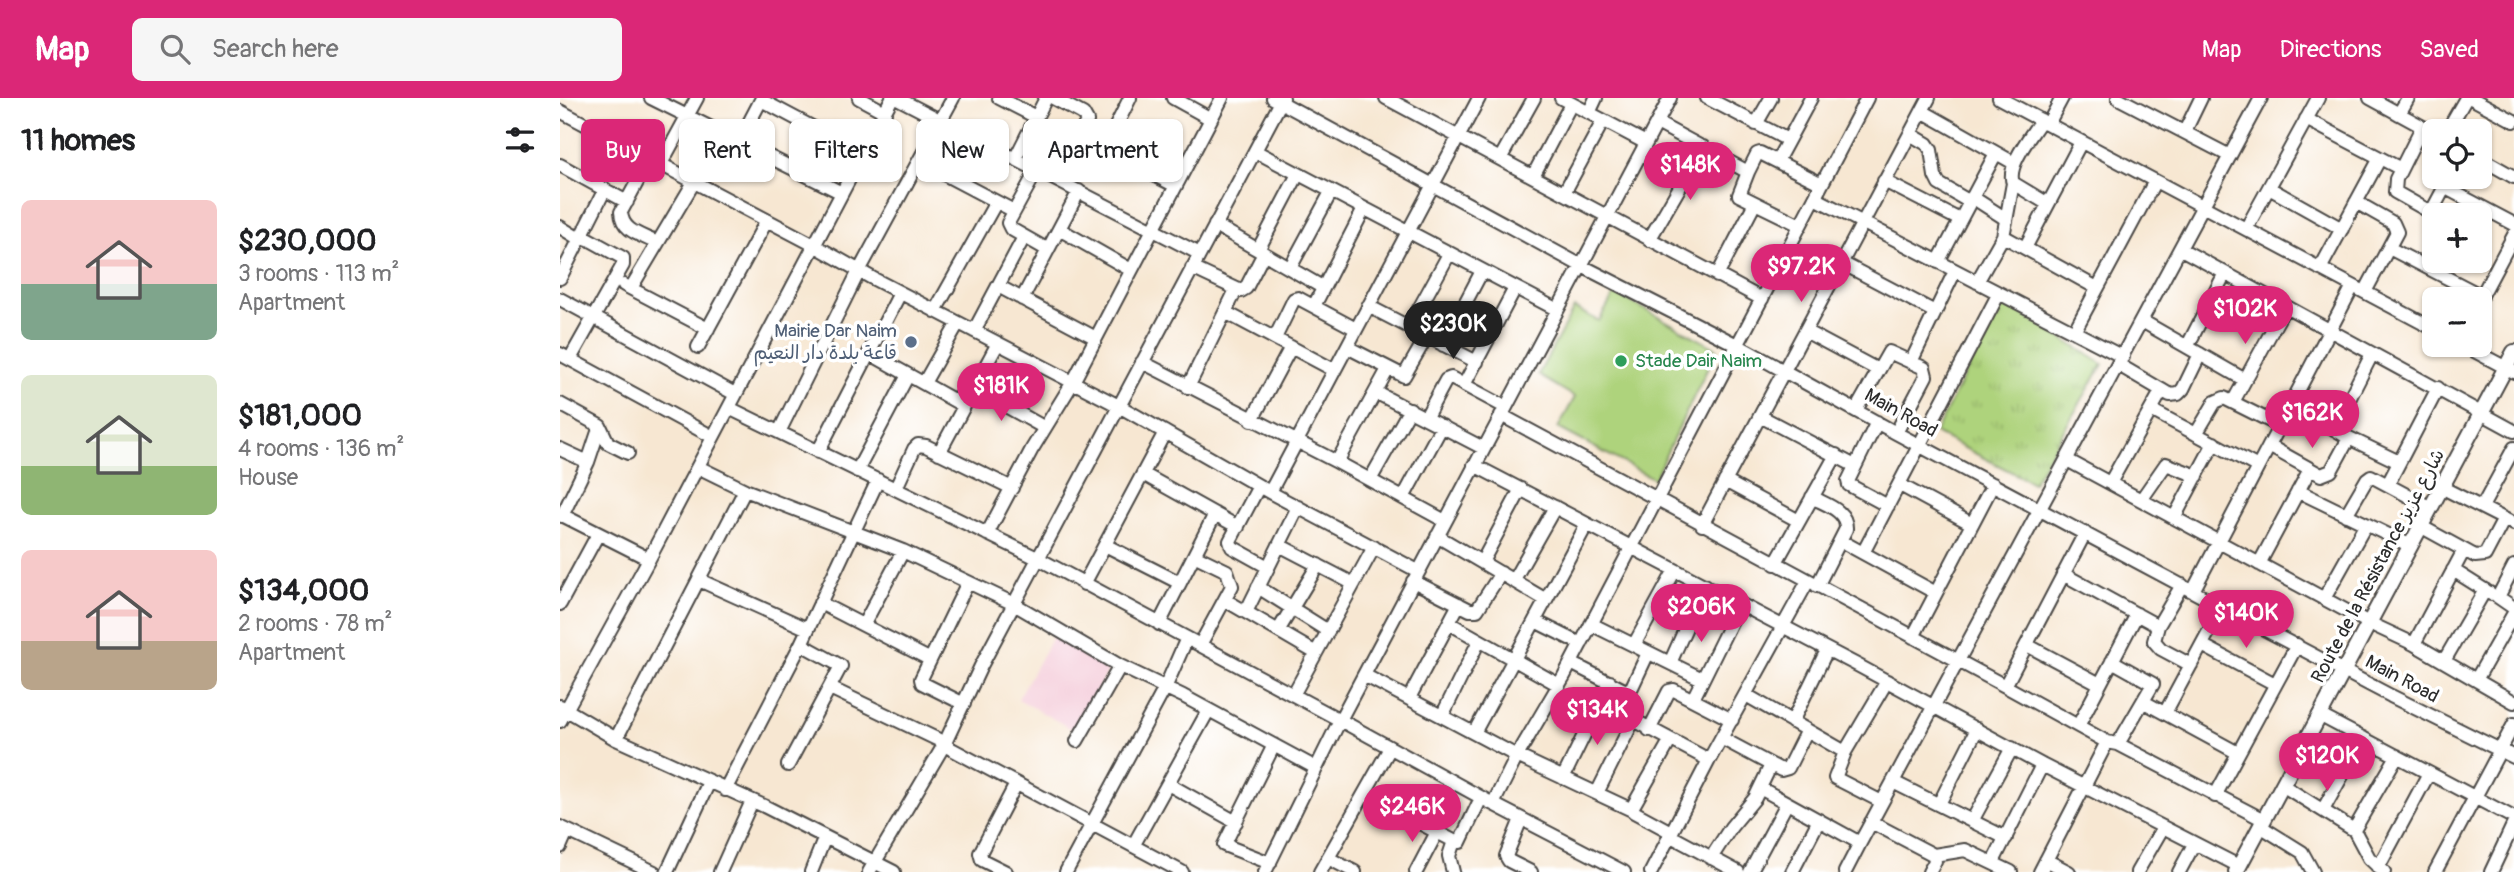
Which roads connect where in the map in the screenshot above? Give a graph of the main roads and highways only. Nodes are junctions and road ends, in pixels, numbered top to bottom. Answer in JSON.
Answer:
{"nodes":[{"id":1,"x":2514,"y":352,"type":"edge"},
{"id":2,"x":2510,"y":370,"type":"edge"},
{"id":3,"x":2238,"y":869,"type":"edge"}],
"edges":[{"from":1,"to":2,"type":"main road","name":"Route de la Résistance شارع عزيز"},
{"from":2,"to":3,"type":"main road","name":"Route de la Résistance شارع عزيز"}]}
